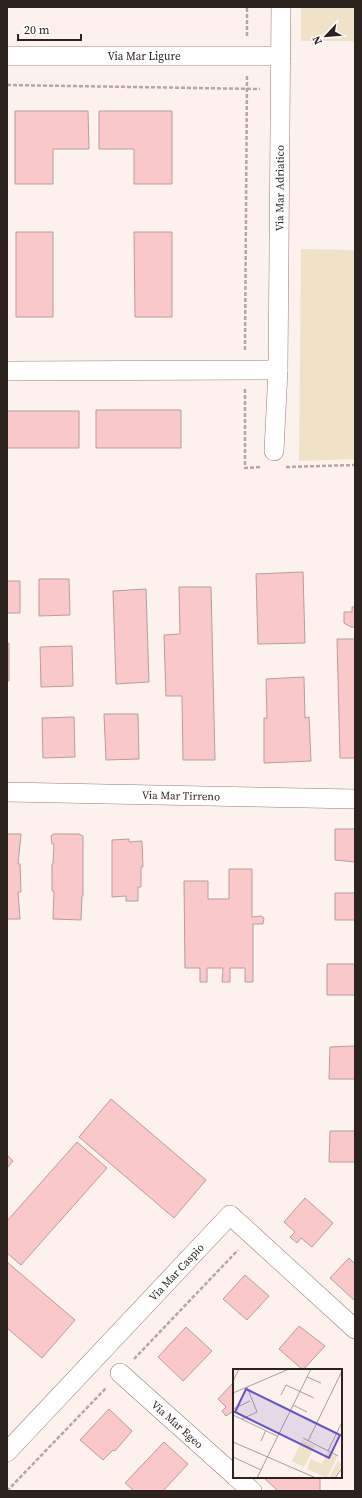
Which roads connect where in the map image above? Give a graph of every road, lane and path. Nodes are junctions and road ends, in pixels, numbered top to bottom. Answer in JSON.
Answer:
{"nodes":[{"id":1,"x":247,"y":7,"type":"edge"},
{"id":2,"x":281,"y":7,"type":"edge"},
{"id":3,"x":7,"y":56,"type":"edge"},
{"id":4,"x":247,"y":56,"type":"junction"},
{"id":5,"x":281,"y":56,"type":"junction"},
{"id":6,"x":7,"y":85,"type":"edge"},
{"id":7,"x":246,"y":89,"type":"junction"},
{"id":8,"x":280,"y":89,"type":"junction"},
{"id":9,"x":245,"y":370,"type":"junction"},
{"id":10,"x":278,"y":370,"type":"junction"},
{"id":11,"x":7,"y":371,"type":"edge"},
{"id":12,"x":276,"y":462,"type":"junction"},
{"id":13,"x":355,"y":465,"type":"edge"},
{"id":14,"x":7,"y":792,"type":"edge"},
{"id":15,"x":355,"y":800,"type":"edge"},
{"id":16,"x":355,"y":1329,"type":"edge"},
{"id":17,"x":120,"y":1373,"type":"dead end"},
{"id":18,"x":7,"y":1452,"type":"edge"},
{"id":19,"x":233,"y":1474,"type":"edge"},
{"id":20,"x":237,"y":1478,"type":"edge"},
{"id":21,"x":252,"y":1491,"type":"edge"}],
"edges":[{"from":1,"to":4,"type":"path"},
{"from":2,"to":5,"type":"street","name":"Via Mar Adriatico"},
{"from":3,"to":4,"type":"street","name":"Via Mar Ligure"},
{"from":4,"to":5,"type":"street","name":"Via Mar Ligure"},
{"from":4,"to":7,"type":"path"},
{"from":5,"to":8,"type":"street","name":"Via Mar Adriatico"},
{"from":6,"to":7,"type":"path"},
{"from":7,"to":8,"type":"path"},
{"from":7,"to":9,"type":"path"},
{"from":8,"to":10,"type":"street","name":"Via Mar Adriatico"},
{"from":9,"to":10,"type":"street"},
{"from":9,"to":11,"type":"street"},
{"from":9,"to":12,"type":"path"},
{"from":10,"to":12,"type":"street","name":"Via Mar Adriatico"},
{"from":12,"to":13,"type":"path"},
{"from":14,"to":15,"type":"street","name":"Via Mar Tirreno"},
{"from":16,"to":18,"type":"street","name":"Via Mar Caspio"},
{"from":17,"to":19,"type":"street","name":"Via Mar Egeo"},
{"from":20,"to":21,"type":"street","name":"Via Mar Egeo"}]}
